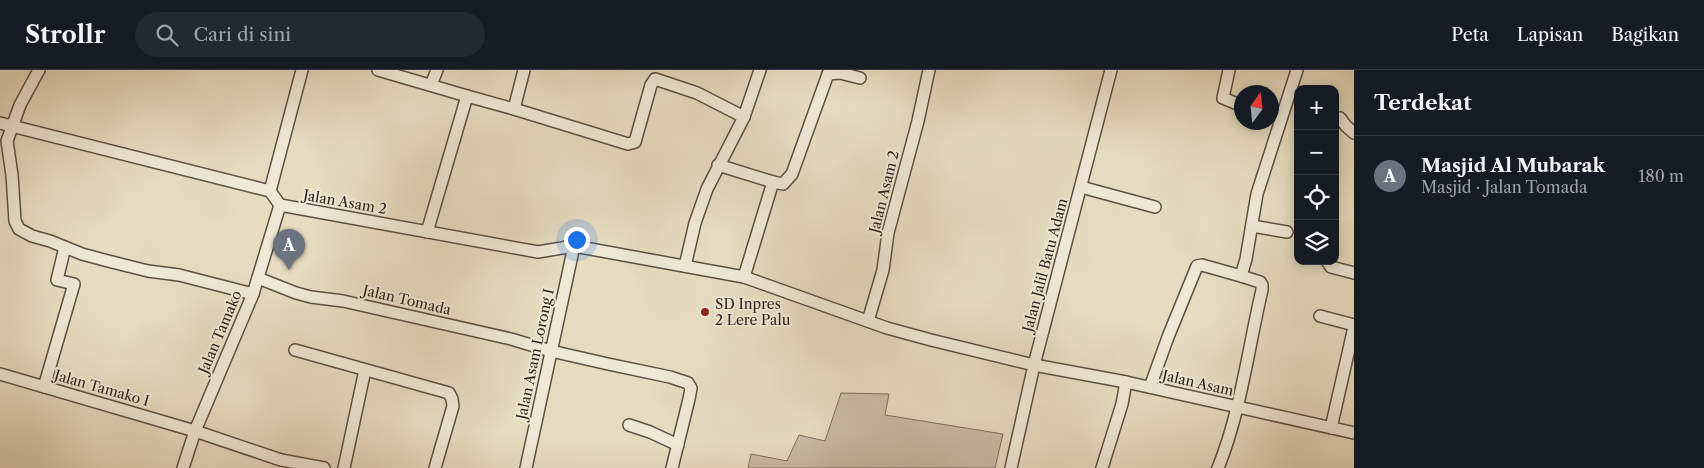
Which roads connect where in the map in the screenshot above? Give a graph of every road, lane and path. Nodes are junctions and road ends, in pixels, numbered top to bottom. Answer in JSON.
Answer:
{"nodes":[{"id":1,"x":37,"y":70,"type":"edge"},
{"id":2,"x":302,"y":70,"type":"edge"},
{"id":3,"x":378,"y":70,"type":"edge"},
{"id":4,"x":436,"y":70,"type":"edge"},
{"id":5,"x":524,"y":70,"type":"edge"},
{"id":6,"x":760,"y":70,"type":"edge"},
{"id":7,"x":929,"y":70,"type":"edge"},
{"id":8,"x":1111,"y":70,"type":"edge"},
{"id":9,"x":1229,"y":70,"type":"edge"},
{"id":10,"x":1297,"y":70,"type":"edge"},
{"id":11,"x":860,"y":78,"type":"dead end"},
{"id":12,"x":431,"y":85,"type":"junction"},
{"id":13,"x":467,"y":96,"type":"junction"},
{"id":14,"x":1234,"y":103,"type":"edge"},
{"id":15,"x":514,"y":108,"type":"junction"},
{"id":16,"x":1279,"y":110,"type":"edge"},
{"id":17,"x":744,"y":117,"type":"junction"},
{"id":18,"x":1340,"y":118,"type":"dead end"},
{"id":19,"x":6,"y":124,"type":"edge"},
{"id":20,"x":1273,"y":130,"type":"edge"},
{"id":21,"x":1354,"y":133,"type":"edge"},
{"id":22,"x":4,"y":143,"type":"edge"},
{"id":23,"x":718,"y":165,"type":"junction"},
{"id":24,"x":773,"y":182,"type":"junction"},
{"id":25,"x":1081,"y":187,"type":"junction"},
{"id":26,"x":270,"y":191,"type":"junction"},
{"id":27,"x":280,"y":205,"type":"junction"},
{"id":28,"x":1155,"y":207,"type":"dead end"},
{"id":29,"x":1252,"y":226,"type":"junction"},
{"id":30,"x":427,"y":232,"type":"junction"},
{"id":31,"x":1287,"y":232,"type":"dead end"},
{"id":32,"x":574,"y":246,"type":"junction"},
{"id":33,"x":65,"y":247,"type":"junction"},
{"id":34,"x":1330,"y":265,"type":"edge"},
{"id":35,"x":685,"y":266,"type":"junction"},
{"id":36,"x":1354,"y":273,"type":"edge"},
{"id":37,"x":1241,"y":276,"type":"junction"},
{"id":38,"x":744,"y":277,"type":"junction"},
{"id":39,"x":258,"y":278,"type":"junction"},
{"id":40,"x":253,"y":294,"type":"junction"},
{"id":41,"x":1320,"y":316,"type":"dead end"},
{"id":42,"x":868,"y":321,"type":"junction"},
{"id":43,"x":1354,"y":326,"type":"edge"},
{"id":44,"x":296,"y":350,"type":"dead end"},
{"id":45,"x":551,"y":351,"type":"junction"},
{"id":46,"x":1034,"y":365,"type":"junction"},
{"id":47,"x":365,"y":370,"type":"junction"},
{"id":48,"x":0,"y":374,"type":"edge"},
{"id":49,"x":1126,"y":382,"type":"junction"},
{"id":50,"x":44,"y":387,"type":"junction"},
{"id":51,"x":1150,"y":387,"type":"junction"},
{"id":52,"x":1237,"y":408,"type":"junction"},
{"id":53,"x":629,"y":426,"type":"dead end"},
{"id":54,"x":1331,"y":428,"type":"junction"},
{"id":55,"x":195,"y":431,"type":"junction"},
{"id":56,"x":1354,"y":433,"type":"edge"},
{"id":57,"x":678,"y":445,"type":"junction"},
{"id":58,"x":183,"y":468,"type":"edge"},
{"id":59,"x":324,"y":468,"type":"edge"},
{"id":60,"x":344,"y":468,"type":"edge"},
{"id":61,"x":435,"y":468,"type":"edge"},
{"id":62,"x":526,"y":468,"type":"edge"},
{"id":63,"x":672,"y":468,"type":"edge"},
{"id":64,"x":1011,"y":468,"type":"edge"},
{"id":65,"x":1102,"y":468,"type":"edge"},
{"id":66,"x":1218,"y":468,"type":"edge"}],
"edges":[{"from":1,"to":19,"type":"street"},
{"from":2,"to":26,"type":"street"},
{"from":3,"to":12,"type":"street"},
{"from":4,"to":12,"type":"street"},
{"from":5,"to":15,"type":"street"},
{"from":6,"to":17,"type":"street"},
{"from":7,"to":42,"type":"street","name":"Jalan Asam 2"},
{"from":8,"to":25,"type":"street","name":"Jalan Jalil Batu Adam"},
{"from":9,"to":14,"type":"street"},
{"from":10,"to":16,"type":"street"},
{"from":11,"to":24,"type":"street"},
{"from":12,"to":13,"type":"street"},
{"from":13,"to":15,"type":"street"},
{"from":13,"to":30,"type":"street"},
{"from":15,"to":17,"type":"street"},
{"from":17,"to":23,"type":"street"},
{"from":18,"to":21,"type":"street"},
{"from":19,"to":22,"type":"street"},
{"from":19,"to":26,"type":"street"},
{"from":20,"to":29,"type":"street"},
{"from":22,"to":33,"type":"street"},
{"from":23,"to":24,"type":"street"},
{"from":23,"to":35,"type":"street"},
{"from":24,"to":38,"type":"street"},
{"from":25,"to":28,"type":"street"},
{"from":25,"to":46,"type":"street","name":"Jalan Jalil Batu Adam"},
{"from":26,"to":27,"type":"street"},
{"from":27,"to":30,"type":"street","name":"Jalan Asam 2"},
{"from":27,"to":39,"type":"street","name":"Jalan Tamako"},
{"from":29,"to":31,"type":"street"},
{"from":29,"to":37,"type":"street"},
{"from":30,"to":32,"type":"street","name":"Jalan Asam 2"},
{"from":32,"to":35,"type":"street","name":"Jalan Asam 2"},
{"from":32,"to":45,"type":"street","name":"Jalan Asam Lorong I"},
{"from":33,"to":40,"type":"street"},
{"from":33,"to":50,"type":"street"},
{"from":34,"to":36,"type":"street"},
{"from":35,"to":38,"type":"street","name":"Jalan Asam 2"},
{"from":37,"to":51,"type":"street"},
{"from":37,"to":52,"type":"street"},
{"from":38,"to":42,"type":"street","name":"Jalan Asam 2"},
{"from":39,"to":40,"type":"street","name":"Jalan Tamako"},
{"from":39,"to":45,"type":"street","name":"Jalan Tomada"},
{"from":40,"to":55,"type":"street","name":"Jalan Tamako"},
{"from":41,"to":43,"type":"street"},
{"from":42,"to":46,"type":"street","name":"Jalan Asam 2"},
{"from":43,"to":54,"type":"street"},
{"from":44,"to":47,"type":"street"},
{"from":45,"to":57,"type":"street","name":"Jalan Tomada"},
{"from":45,"to":62,"type":"street","name":"Jalan Asam Lorong I"},
{"from":46,"to":49,"type":"street","name":"Jalan Asam"},
{"from":46,"to":64,"type":"street","name":"Jalan Jalil Batu Adam"},
{"from":47,"to":60,"type":"street"},
{"from":47,"to":61,"type":"street"},
{"from":48,"to":50,"type":"street","name":"Jalan Tamako I"},
{"from":49,"to":51,"type":"street","name":"Jalan Asam"},
{"from":49,"to":65,"type":"street"},
{"from":50,"to":55,"type":"street","name":"Jalan Tamako I"},
{"from":51,"to":52,"type":"street","name":"Jalan Asam"},
{"from":52,"to":54,"type":"street","name":"Jalan Asam"},
{"from":52,"to":66,"type":"street"},
{"from":53,"to":57,"type":"street"},
{"from":54,"to":56,"type":"street","name":"Jalan Asam"},
{"from":55,"to":58,"type":"street","name":"Jalan Tamako"},
{"from":55,"to":59,"type":"street"},
{"from":57,"to":63,"type":"street","name":"Jalan Tomada"}]}
